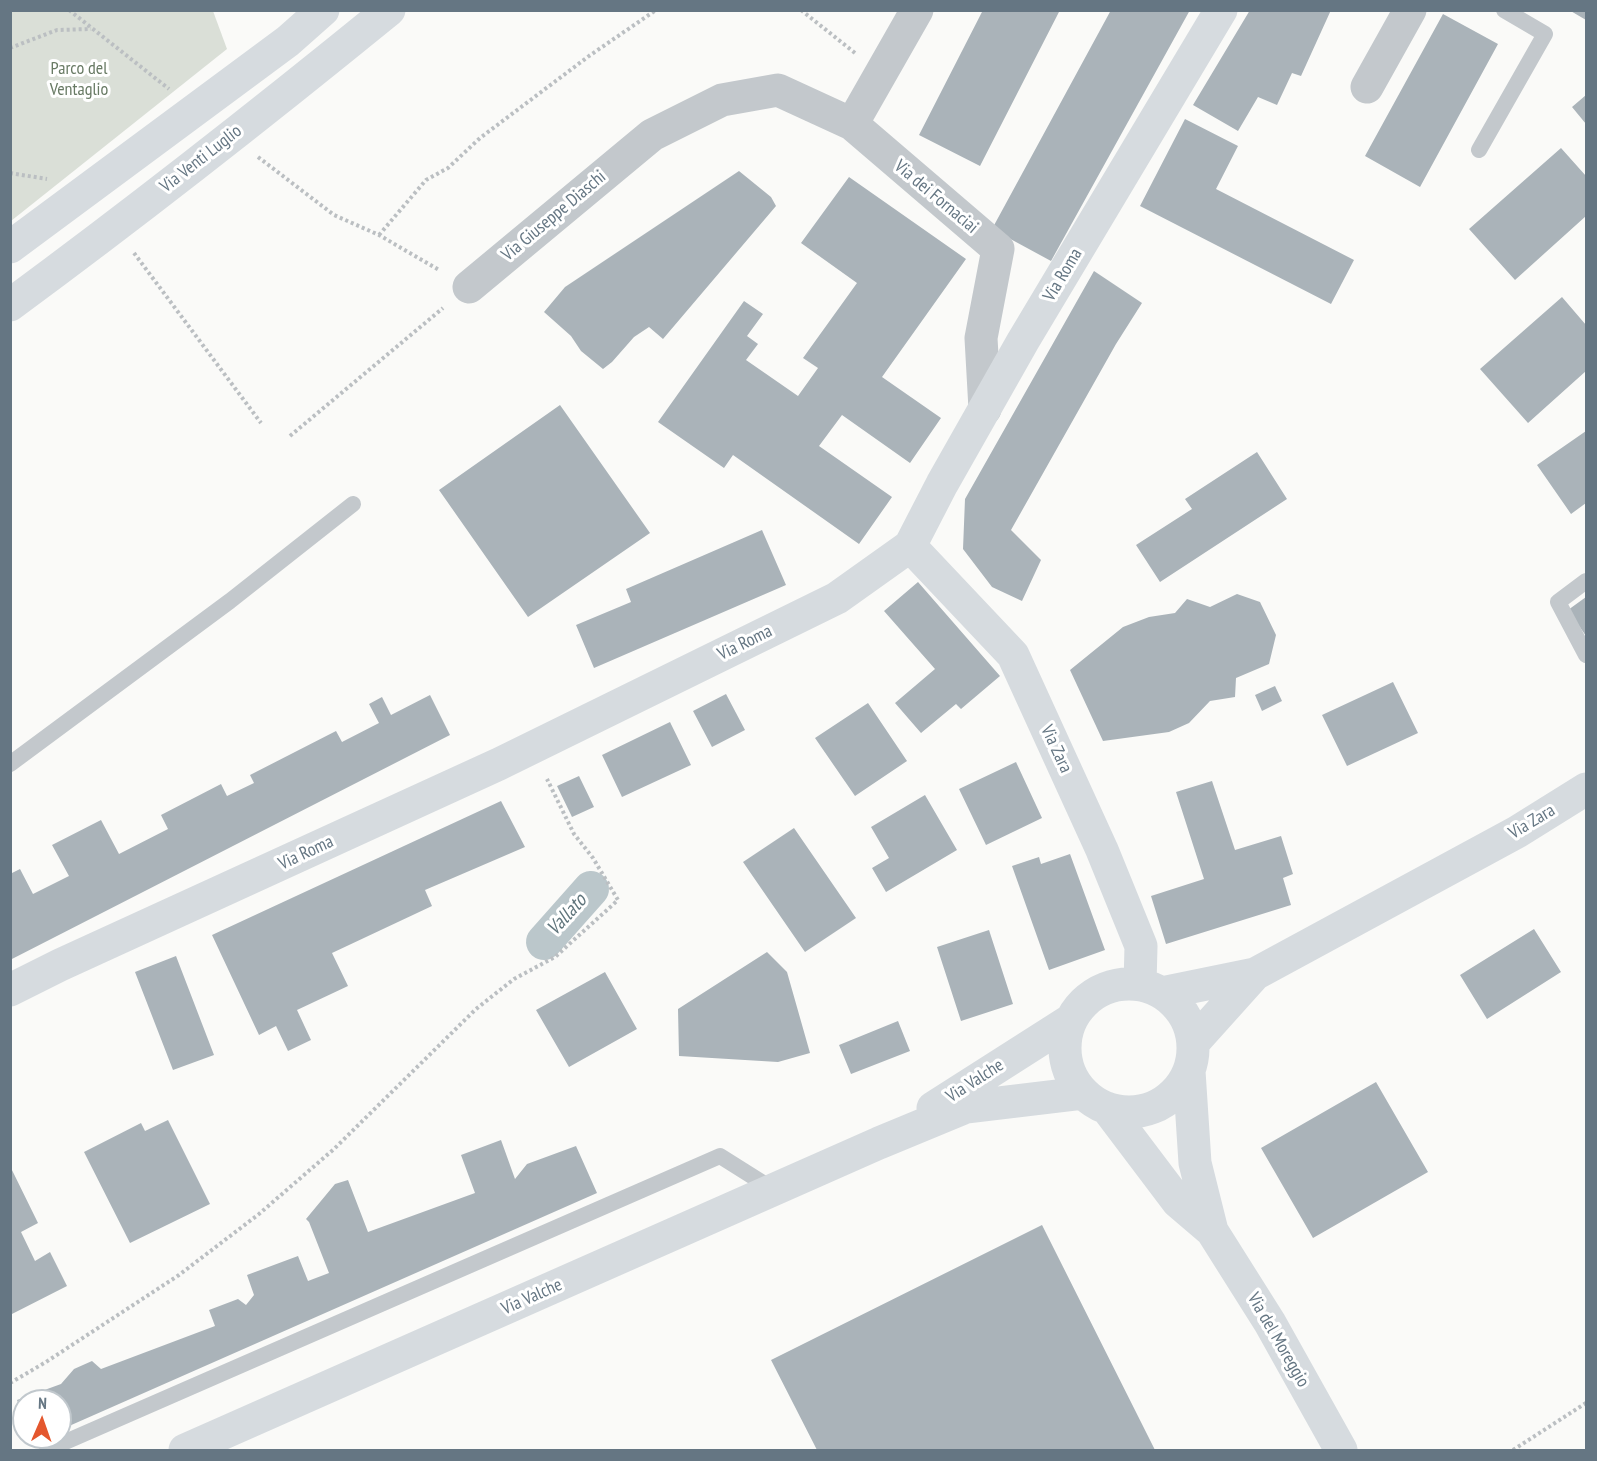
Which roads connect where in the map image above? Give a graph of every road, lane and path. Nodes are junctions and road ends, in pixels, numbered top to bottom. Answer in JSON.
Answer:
{"nodes":[{"id":1,"x":323,"y":10,"type":"edge"},
{"id":2,"x":389,"y":10,"type":"edge"},
{"id":3,"x":656,"y":10,"type":"edge"},
{"id":4,"x":801,"y":10,"type":"edge"},
{"id":5,"x":917,"y":10,"type":"edge"},
{"id":6,"x":1221,"y":10,"type":"edge"},
{"id":7,"x":1410,"y":10,"type":"edge"},
{"id":8,"x":1504,"y":10,"type":"edge"},
{"id":9,"x":91,"y":29,"type":"dead end"},
{"id":10,"x":10,"y":48,"type":"edge"},
{"id":11,"x":878,"y":77,"type":"junction"},
{"id":12,"x":1366,"y":87,"type":"dead end"},
{"id":13,"x":852,"y":124,"type":"junction"},
{"id":14,"x":1479,"y":150,"type":"dead end"},
{"id":15,"x":10,"y":173,"type":"edge"},
{"id":16,"x":54,"y":181,"type":"dead end"},
{"id":17,"x":379,"y":235,"type":"dead end"},
{"id":18,"x":10,"y":247,"type":"edge"},
{"id":19,"x":134,"y":252,"type":"dead end"},
{"id":20,"x":469,"y":287,"type":"joint"},
{"id":21,"x":10,"y":304,"type":"edge"},
{"id":22,"x":984,"y":409,"type":"junction"},
{"id":23,"x":261,"y":423,"type":"dead end"},
{"id":24,"x":290,"y":436,"type":"dead end"},
{"id":25,"x":353,"y":504,"type":"dead end"},
{"id":26,"x":910,"y":546,"type":"junction"},
{"id":27,"x":1587,"y":581,"type":"edge"},
{"id":28,"x":1587,"y":655,"type":"edge"},
{"id":29,"x":532,"y":748,"type":"junction"},
{"id":30,"x":10,"y":764,"type":"edge"},
{"id":31,"x":1587,"y":789,"type":"edge"},
{"id":32,"x":1255,"y":974,"type":"junction"},
{"id":33,"x":1151,"y":989,"type":"junction"},
{"id":34,"x":10,"y":990,"type":"edge"},
{"id":35,"x":1071,"y":1020,"type":"junction"},
{"id":36,"x":1191,"y":1057,"type":"junction"},
{"id":37,"x":1095,"y":1100,"type":"junction"},
{"id":38,"x":879,"y":1143,"type":"junction"},
{"id":39,"x":774,"y":1190,"type":"junction"},
{"id":40,"x":1212,"y":1231,"type":"junction"},
{"id":41,"x":10,"y":1383,"type":"edge"},
{"id":42,"x":1587,"y":1403,"type":"edge"},
{"id":43,"x":1337,"y":1444,"type":"edge"},
{"id":44,"x":47,"y":1450,"type":"edge"},
{"id":45,"x":185,"y":1450,"type":"edge"},
{"id":46,"x":1513,"y":1450,"type":"edge"}],
"edges":[{"from":1,"to":18,"type":"main road"},
{"from":2,"to":21,"type":"main road","name":"Via Venti Luglio"},
{"from":3,"to":17,"type":"path"},
{"from":4,"to":11,"type":"path"},
{"from":5,"to":11,"type":"street"},
{"from":6,"to":22,"type":"main road","name":"Via Roma"},
{"from":7,"to":12,"type":"street"},
{"from":8,"to":14,"type":"lane"},
{"from":9,"to":10,"type":"path"},
{"from":11,"to":13,"type":"street"},
{"from":13,"to":20,"type":"street","name":"Via Giuseppe Diaschi"},
{"from":13,"to":22,"type":"street","name":"Via dei Fornaciai"},
{"from":15,"to":16,"type":"path"},
{"from":19,"to":23,"type":"path"},
{"from":20,"to":24,"type":"path"},
{"from":22,"to":26,"type":"main road","name":"Via Roma"},
{"from":25,"to":30,"type":"lane"},
{"from":26,"to":29,"type":"main road","name":"Via Roma"},
{"from":26,"to":33,"type":"main road","name":"Via Zara"},
{"from":27,"to":28,"type":"lane"},
{"from":29,"to":34,"type":"main road","name":"Via Roma"},
{"from":29,"to":41,"type":"path"},
{"from":31,"to":32,"type":"main road","name":"Via Zara"},
{"from":32,"to":33,"type":"main road","name":"Via Zara"},
{"from":32,"to":36,"type":"main road","name":"Via Zara"},
{"from":33,"to":35,"type":"main road"},
{"from":33,"to":36,"type":"main road"},
{"from":35,"to":37,"type":"main road"},
{"from":35,"to":38,"type":"main road","name":"Via Valche"},
{"from":36,"to":37,"type":"main road"},
{"from":36,"to":40,"type":"main road","name":"Via del Moreggio"},
{"from":37,"to":38,"type":"main road","name":"Via Valche"},
{"from":37,"to":40,"type":"main road","name":"Via del Moreggio"},
{"from":38,"to":39,"type":"main road","name":"Via Valche"},
{"from":39,"to":44,"type":"lane"},
{"from":39,"to":45,"type":"main road","name":"Via Valche"},
{"from":40,"to":43,"type":"main road","name":"Via del Moreggio"},
{"from":42,"to":46,"type":"path"}]}
